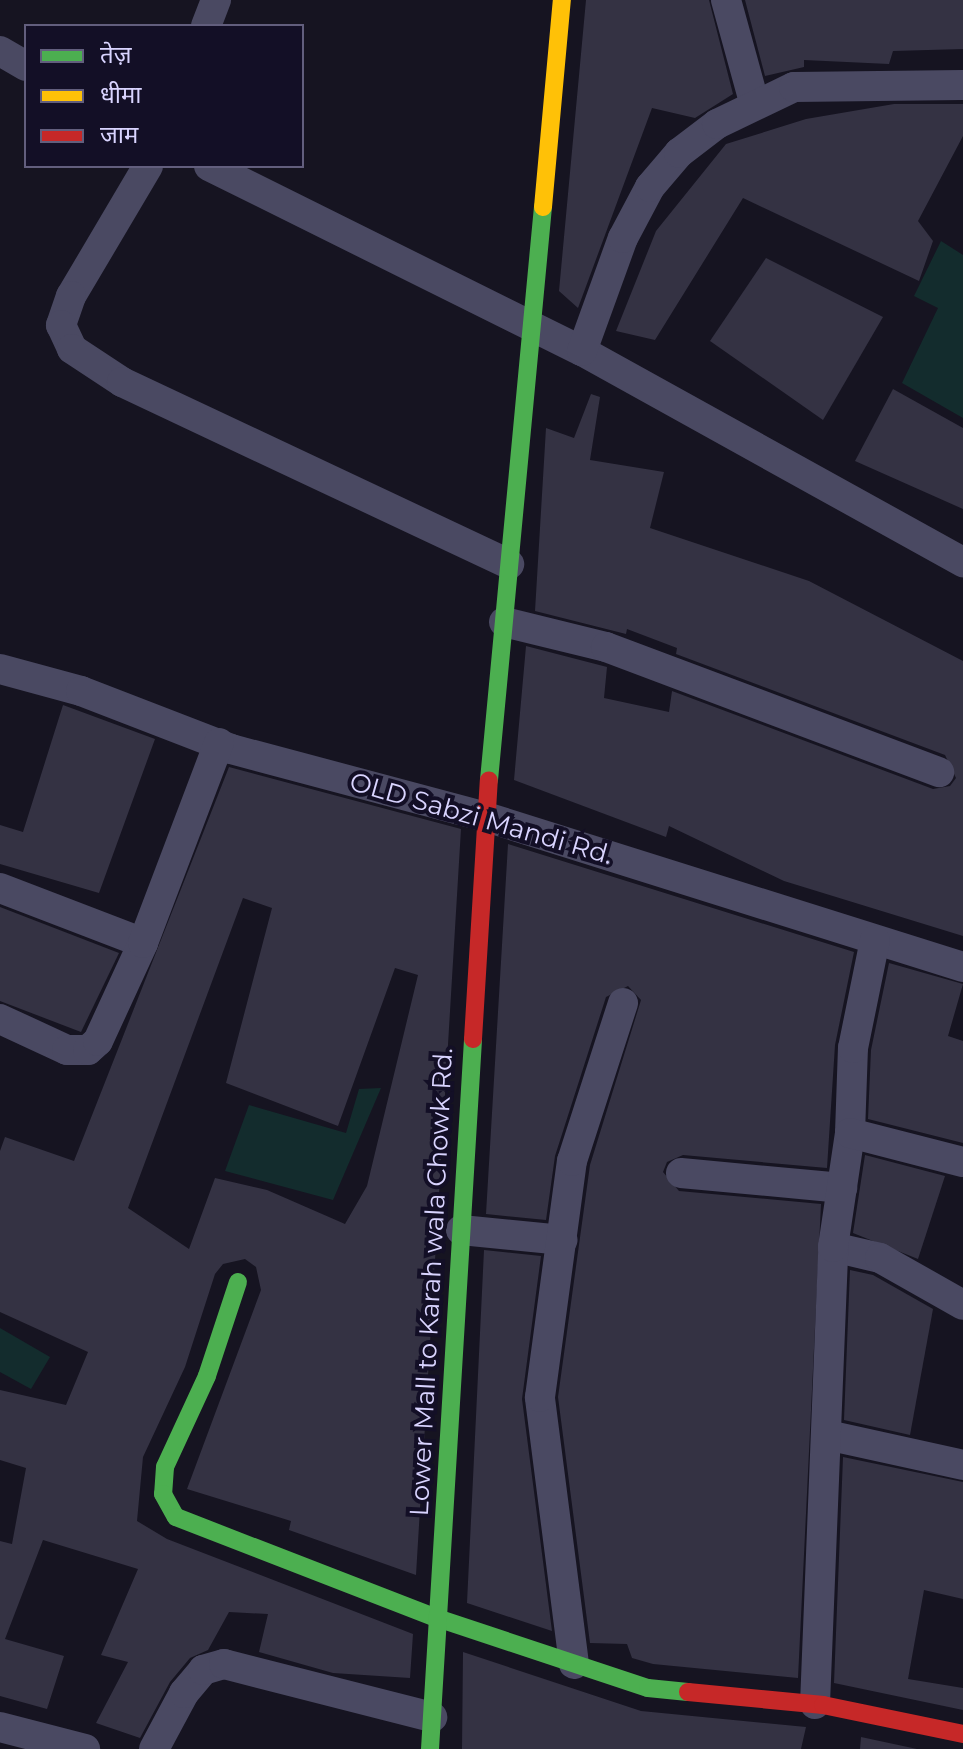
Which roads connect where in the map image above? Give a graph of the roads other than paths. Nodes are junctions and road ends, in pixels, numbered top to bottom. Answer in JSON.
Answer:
{"nodes":[{"id":1,"x":216,"y":0,"type":"edge"},
{"id":2,"x":562,"y":0,"type":"edge"},
{"id":3,"x":726,"y":0,"type":"edge"},
{"id":4,"x":207,"y":24,"type":"edge"},
{"id":5,"x":0,"y":51,"type":"edge"},
{"id":6,"x":24,"y":65,"type":"edge"},
{"id":7,"x":963,"y":85,"type":"edge"},
{"id":8,"x":754,"y":102,"type":"junction"},
{"id":9,"x":147,"y":168,"type":"edge"},
{"id":10,"x":213,"y":168,"type":"edge"},
{"id":11,"x":532,"y":327,"type":"junction"},
{"id":12,"x":582,"y":351,"type":"junction"},
{"id":13,"x":963,"y":562,"type":"edge"},
{"id":14,"x":509,"y":564,"type":"junction"},
{"id":15,"x":504,"y":622,"type":"junction"},
{"id":16,"x":0,"y":669,"type":"edge"},
{"id":17,"x":219,"y":743,"type":"junction"},
{"id":18,"x":939,"y":772,"type":"dead end"},
{"id":19,"x":486,"y":817,"type":"junction"},
{"id":20,"x":0,"y":888,"type":"edge"},
{"id":21,"x":875,"y":940,"type":"junction"},
{"id":22,"x":143,"y":943,"type":"junction"},
{"id":23,"x":963,"y":967,"type":"edge"},
{"id":24,"x":623,"y":1003,"type":"dead end"},
{"id":25,"x":0,"y":1019,"type":"edge"},
{"id":26,"x":850,"y":1133,"type":"junction"},
{"id":27,"x":963,"y":1162,"type":"edge"},
{"id":28,"x":681,"y":1173,"type":"dead end"},
{"id":29,"x":842,"y":1188,"type":"junction"},
{"id":30,"x":461,"y":1230,"type":"junction"},
{"id":31,"x":563,"y":1240,"type":"junction"},
{"id":32,"x":833,"y":1247,"type":"junction"},
{"id":33,"x":238,"y":1282,"type":"dead end"},
{"id":34,"x":963,"y":1305,"type":"edge"},
{"id":35,"x":827,"y":1435,"type":"junction"},
{"id":36,"x":963,"y":1465,"type":"edge"},
{"id":37,"x":437,"y":1618,"type":"junction"},
{"id":38,"x":574,"y":1664,"type":"junction"},
{"id":39,"x":815,"y":1704,"type":"junction"},
{"id":40,"x":432,"y":1717,"type":"junction"},
{"id":41,"x":0,"y":1728,"type":"edge"},
{"id":42,"x":963,"y":1734,"type":"edge"},
{"id":43,"x":85,"y":1749,"type":"edge"},
{"id":44,"x":154,"y":1749,"type":"edge"},
{"id":45,"x":430,"y":1749,"type":"edge"}],
"edges":[{"from":1,"to":4,"type":"street"},
{"from":2,"to":11,"type":"street","name":"Lower Mall to Karah wala Chowk Rd."},
{"from":3,"to":8,"type":"street"},
{"from":5,"to":6,"type":"street"},
{"from":7,"to":8,"type":"street"},
{"from":8,"to":12,"type":"street"},
{"from":9,"to":14,"type":"street"},
{"from":10,"to":11,"type":"street"},
{"from":11,"to":12,"type":"street"},
{"from":11,"to":14,"type":"street","name":"Lower Mall to Karah wala Chowk Rd."},
{"from":12,"to":13,"type":"street"},
{"from":14,"to":15,"type":"street","name":"Lower Mall to Karah wala Chowk Rd."},
{"from":15,"to":18,"type":"street"},
{"from":15,"to":19,"type":"street","name":"Lower Mall to Karah wala Chowk Rd."},
{"from":16,"to":17,"type":"street","name":"OLD Sabzi Mandi Rd."},
{"from":17,"to":19,"type":"street","name":"OLD Sabzi Mandi Rd."},
{"from":17,"to":22,"type":"street"},
{"from":19,"to":21,"type":"street","name":"OLD Sabzi Mandi Rd."},
{"from":19,"to":30,"type":"street","name":"Lower Mall to Karah wala Chowk Rd."},
{"from":20,"to":22,"type":"street"},
{"from":21,"to":23,"type":"street","name":"OLD Sabzi Mandi Rd."},
{"from":21,"to":26,"type":"street"},
{"from":22,"to":25,"type":"street"},
{"from":24,"to":31,"type":"street"},
{"from":26,"to":27,"type":"street"},
{"from":26,"to":29,"type":"street"},
{"from":28,"to":29,"type":"street"},
{"from":29,"to":32,"type":"street"},
{"from":30,"to":31,"type":"street"},
{"from":30,"to":37,"type":"street","name":"Lower Mall to Karah wala Chowk Rd."},
{"from":31,"to":38,"type":"street"},
{"from":32,"to":34,"type":"street"},
{"from":32,"to":35,"type":"street"},
{"from":33,"to":37,"type":"street"},
{"from":35,"to":36,"type":"street"},
{"from":35,"to":39,"type":"street"},
{"from":37,"to":38,"type":"street"},
{"from":37,"to":40,"type":"street","name":"Lower Mall to Karah wala Chowk Rd."},
{"from":38,"to":39,"type":"street"},
{"from":39,"to":42,"type":"street"},
{"from":40,"to":44,"type":"street"},
{"from":40,"to":45,"type":"street","name":"Lower Mall to Karah wala Chowk Rd."},
{"from":41,"to":43,"type":"street"}]}
